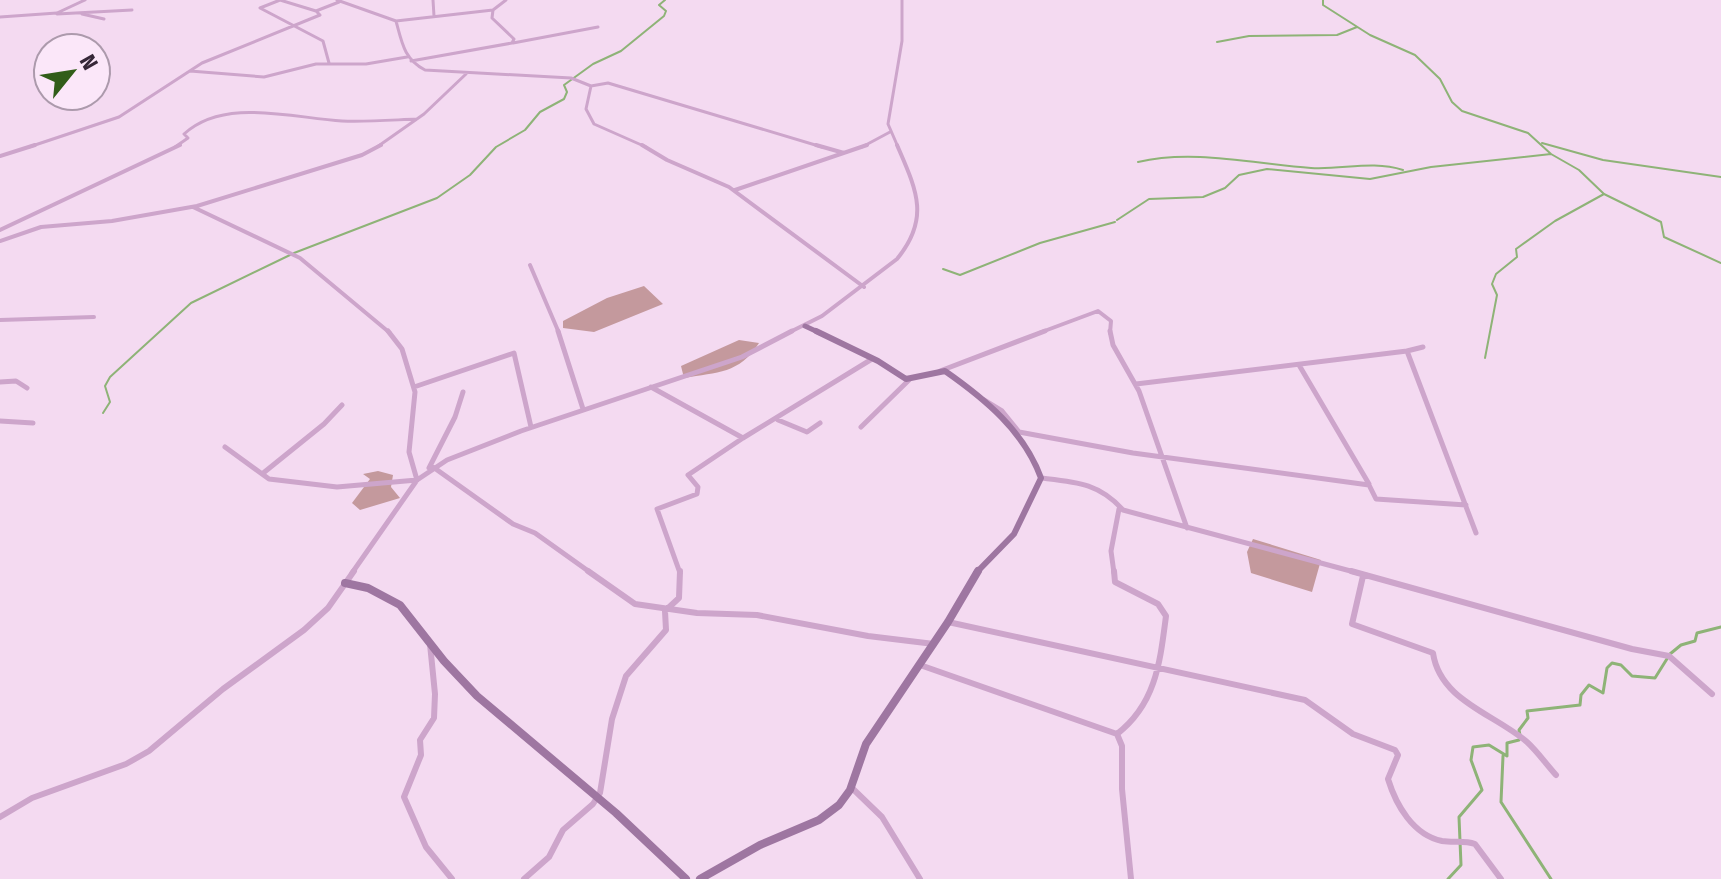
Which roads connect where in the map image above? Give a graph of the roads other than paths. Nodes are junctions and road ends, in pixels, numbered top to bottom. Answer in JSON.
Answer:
{"nodes":[{"id":1,"x":85,"y":0,"type":"edge"},
{"id":2,"x":433,"y":0,"type":"edge"},
{"id":3,"x":506,"y":0,"type":"edge"},
{"id":4,"x":902,"y":0,"type":"edge"},
{"id":5,"x":338,"y":1,"type":"edge"},
{"id":6,"x":132,"y":10,"type":"dead end"},
{"id":7,"x":493,"y":10,"type":"junction"},
{"id":8,"x":316,"y":11,"type":"junction"},
{"id":9,"x":52,"y":14,"type":"junction"},
{"id":10,"x":81,"y":14,"type":"junction"},
{"id":11,"x":434,"y":16,"type":"junction"},
{"id":12,"x":0,"y":17,"type":"edge"},
{"id":13,"x":104,"y":19,"type":"dead end"},
{"id":14,"x":396,"y":21,"type":"junction"},
{"id":15,"x":291,"y":25,"type":"junction"},
{"id":16,"x":598,"y":27,"type":"dead end"},
{"id":17,"x":513,"y":41,"type":"junction"},
{"id":18,"x":407,"y":57,"type":"junction"},
{"id":19,"x":411,"y":61,"type":"junction"},
{"id":20,"x":329,"y":63,"type":"junction"},
{"id":21,"x":190,"y":71,"type":"junction"},
{"id":22,"x":466,"y":74,"type":"junction"},
{"id":23,"x":591,"y":86,"type":"junction"},
{"id":24,"x":418,"y":119,"type":"junction"},
{"id":25,"x":890,"y":131,"type":"junction"},
{"id":26,"x":844,"y":153,"type":"junction"},
{"id":27,"x":0,"y":156,"type":"edge"},
{"id":28,"x":734,"y":191,"type":"junction"},
{"id":29,"x":193,"y":207,"type":"junction"},
{"id":30,"x":0,"y":230,"type":"edge"},
{"id":31,"x":0,"y":241,"type":"edge"},
{"id":32,"x":530,"y":265,"type":"dead end"},
{"id":33,"x":864,"y":287,"type":"junction"},
{"id":34,"x":94,"y":317,"type":"dead end"},
{"id":35,"x":0,"y":320,"type":"edge"},
{"id":36,"x":805,"y":326,"type":"junction"},
{"id":37,"x":1423,"y":347,"type":"dead end"},
{"id":38,"x":1407,"y":351,"type":"junction"},
{"id":39,"x":872,"y":359,"type":"junction"},
{"id":40,"x":1299,"y":365,"type":"junction"},
{"id":41,"x":939,"y":371,"type":"junction"},
{"id":42,"x":909,"y":380,"type":"junction"},
{"id":43,"x":0,"y":382,"type":"edge"},
{"id":44,"x":1136,"y":384,"type":"junction"},
{"id":45,"x":414,"y":387,"type":"junction"},
{"id":46,"x":651,"y":387,"type":"junction"},
{"id":47,"x":27,"y":388,"type":"dead end"},
{"id":48,"x":463,"y":392,"type":"dead end"},
{"id":49,"x":983,"y":400,"type":"junction"},
{"id":50,"x":342,"y":405,"type":"dead end"},
{"id":51,"x":583,"y":409,"type":"junction"},
{"id":52,"x":777,"y":420,"type":"junction"},
{"id":53,"x":0,"y":421,"type":"edge"},
{"id":54,"x":33,"y":423,"type":"dead end"},
{"id":55,"x":820,"y":423,"type":"dead end"},
{"id":56,"x":531,"y":427,"type":"junction"},
{"id":57,"x":861,"y":427,"type":"dead end"},
{"id":58,"x":743,"y":438,"type":"junction"},
{"id":59,"x":225,"y":447,"type":"dead end"},
{"id":60,"x":1160,"y":456,"type":"junction"},
{"id":61,"x":433,"y":467,"type":"junction"},
{"id":62,"x":427,"y":472,"type":"junction"},
{"id":63,"x":262,"y":474,"type":"junction"},
{"id":64,"x":1041,"y":478,"type":"junction"},
{"id":65,"x":417,"y":480,"type":"junction"},
{"id":66,"x":1369,"y":485,"type":"junction"},
{"id":67,"x":1466,"y":505,"type":"junction"},
{"id":68,"x":1119,"y":509,"type":"junction"},
{"id":69,"x":1187,"y":528,"type":"junction"},
{"id":70,"x":1476,"y":533,"type":"dead end"},
{"id":71,"x":1363,"y":576,"type":"junction"},
{"id":72,"x":345,"y":583,"type":"junction"},
{"id":73,"x":668,"y":608,"type":"junction"},
{"id":74,"x":948,"y":622,"type":"junction"},
{"id":75,"x":430,"y":643,"type":"junction"},
{"id":76,"x":934,"y":644,"type":"junction"},
{"id":77,"x":920,"y":665,"type":"junction"},
{"id":78,"x":1159,"y":667,"type":"junction"},
{"id":79,"x":1712,"y":694,"type":"dead end"},
{"id":80,"x":1117,"y":734,"type":"junction"},
{"id":81,"x":1556,"y":775,"type":"dead end"},
{"id":82,"x":852,"y":788,"type":"junction"},
{"id":83,"x":597,"y":798,"type":"junction"},
{"id":84,"x":0,"y":817,"type":"edge"},
{"id":85,"x":452,"y":879,"type":"edge"},
{"id":86,"x":524,"y":879,"type":"edge"},
{"id":87,"x":686,"y":879,"type":"edge"},
{"id":88,"x":700,"y":879,"type":"edge"},
{"id":89,"x":920,"y":879,"type":"edge"},
{"id":90,"x":1131,"y":879,"type":"edge"},
{"id":91,"x":1501,"y":879,"type":"edge"}],
"edges":[{"from":1,"to":9,"type":"street"},
{"from":2,"to":11,"type":"street"},
{"from":3,"to":7,"type":"street"},
{"from":4,"to":25,"type":"street"},
{"from":5,"to":8,"type":"street"},
{"from":5,"to":14,"type":"street"},
{"from":6,"to":10,"type":"street"},
{"from":7,"to":11,"type":"street"},
{"from":7,"to":17,"type":"street"},
{"from":8,"to":15,"type":"street"},
{"from":8,"to":15,"type":"street"},
{"from":9,"to":10,"type":"street"},
{"from":9,"to":12,"type":"street"},
{"from":10,"to":13,"type":"street"},
{"from":11,"to":14,"type":"street"},
{"from":14,"to":18,"type":"street"},
{"from":15,"to":20,"type":"street"},
{"from":15,"to":21,"type":"street"},
{"from":16,"to":17,"type":"street"},
{"from":17,"to":19,"type":"street"},
{"from":18,"to":19,"type":"street"},
{"from":18,"to":20,"type":"street"},
{"from":19,"to":22,"type":"street"},
{"from":20,"to":21,"type":"street"},
{"from":21,"to":27,"type":"street"},
{"from":22,"to":23,"type":"street"},
{"from":22,"to":24,"type":"street"},
{"from":23,"to":26,"type":"street"},
{"from":23,"to":28,"type":"street"},
{"from":24,"to":29,"type":"street"},
{"from":24,"to":30,"type":"street"},
{"from":25,"to":26,"type":"street"},
{"from":25,"to":33,"type":"street"},
{"from":26,"to":28,"type":"street"},
{"from":28,"to":33,"type":"street"},
{"from":29,"to":31,"type":"street"},
{"from":29,"to":45,"type":"street"},
{"from":32,"to":51,"type":"street"},
{"from":33,"to":36,"type":"street"},
{"from":34,"to":35,"type":"street"},
{"from":36,"to":39,"type":"street"},
{"from":36,"to":46,"type":"street"},
{"from":37,"to":38,"type":"street"},
{"from":38,"to":40,"type":"street"},
{"from":38,"to":67,"type":"street"},
{"from":39,"to":42,"type":"street"},
{"from":39,"to":52,"type":"street"},
{"from":40,"to":44,"type":"street"},
{"from":40,"to":66,"type":"street"},
{"from":41,"to":42,"type":"street"},
{"from":41,"to":44,"type":"street"},
{"from":41,"to":49,"type":"street"},
{"from":42,"to":57,"type":"street"},
{"from":43,"to":47,"type":"street"},
{"from":44,"to":60,"type":"street"},
{"from":45,"to":56,"type":"street"},
{"from":45,"to":65,"type":"street"},
{"from":46,"to":51,"type":"street"},
{"from":46,"to":58,"type":"street"},
{"from":48,"to":62,"type":"street"},
{"from":49,"to":60,"type":"street"},
{"from":49,"to":64,"type":"street"},
{"from":50,"to":63,"type":"street"},
{"from":51,"to":56,"type":"street"},
{"from":52,"to":55,"type":"street"},
{"from":52,"to":58,"type":"street"},
{"from":53,"to":54,"type":"street"},
{"from":56,"to":61,"type":"street"},
{"from":58,"to":73,"type":"street"},
{"from":59,"to":63,"type":"street"},
{"from":60,"to":66,"type":"street"},
{"from":60,"to":69,"type":"street"},
{"from":61,"to":62,"type":"street"},
{"from":61,"to":73,"type":"street"},
{"from":62,"to":65,"type":"street"},
{"from":63,"to":65,"type":"street"},
{"from":64,"to":68,"type":"street"},
{"from":64,"to":74,"type":"street"},
{"from":65,"to":72,"type":"street"},
{"from":66,"to":67,"type":"street"},
{"from":67,"to":70,"type":"street"},
{"from":68,"to":69,"type":"street"},
{"from":68,"to":78,"type":"street"},
{"from":69,"to":71,"type":"street"},
{"from":71,"to":79,"type":"street"},
{"from":71,"to":81,"type":"street"},
{"from":72,"to":75,"type":"street"},
{"from":72,"to":84,"type":"street"},
{"from":73,"to":76,"type":"street"},
{"from":73,"to":83,"type":"street"},
{"from":74,"to":76,"type":"street"},
{"from":74,"to":78,"type":"street"},
{"from":75,"to":83,"type":"street"},
{"from":75,"to":85,"type":"street"},
{"from":76,"to":77,"type":"street"},
{"from":77,"to":80,"type":"street"},
{"from":77,"to":82,"type":"street"},
{"from":78,"to":80,"type":"street"},
{"from":78,"to":91,"type":"street"},
{"from":80,"to":90,"type":"street"},
{"from":82,"to":88,"type":"street"},
{"from":82,"to":89,"type":"street"},
{"from":83,"to":86,"type":"street"},
{"from":83,"to":87,"type":"street"}]}
